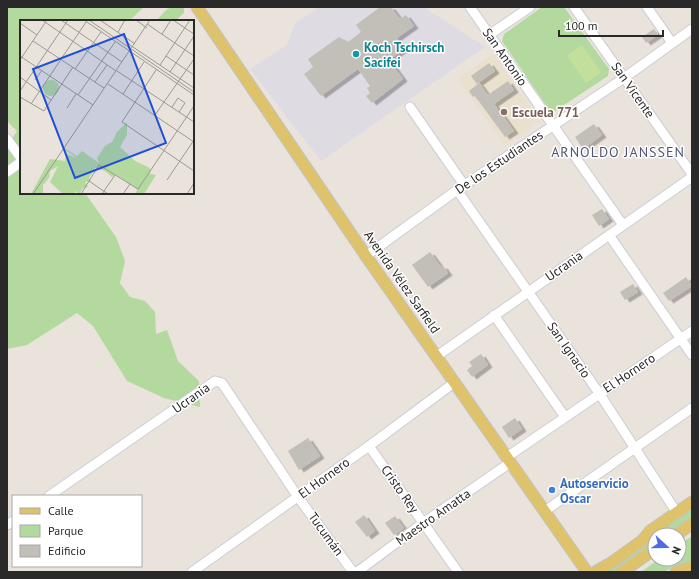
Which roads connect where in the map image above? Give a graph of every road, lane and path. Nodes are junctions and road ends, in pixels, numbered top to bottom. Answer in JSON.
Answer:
{"nodes":[{"id":1,"x":197,"y":7,"type":"edge"},
{"id":2,"x":470,"y":7,"type":"edge"},
{"id":3,"x":530,"y":7,"type":"edge"},
{"id":4,"x":574,"y":7,"type":"edge"},
{"id":5,"x":647,"y":7,"type":"edge"},
{"id":6,"x":692,"y":29,"type":"edge"},
{"id":7,"x":490,"y":35,"type":"junction"},
{"id":8,"x":672,"y":43,"type":"junction"},
{"id":9,"x":624,"y":78,"type":"junction"},
{"id":10,"x":410,"y":107,"type":"dead end"},
{"id":11,"x":552,"y":125,"type":"junction"},
{"id":12,"x":7,"y":139,"type":"edge"},
{"id":13,"x":20,"y":157,"type":"edge"},
{"id":14,"x":20,"y":163,"type":"edge"},
{"id":15,"x":7,"y":172,"type":"edge"},
{"id":16,"x":692,"y":174,"type":"edge"},
{"id":17,"x":692,"y":177,"type":"edge"},
{"id":18,"x":460,"y":188,"type":"junction"},
{"id":19,"x":623,"y":225,"type":"junction"},
{"id":20,"x":609,"y":235,"type":"junction"},
{"id":21,"x":366,"y":256,"type":"junction"},
{"id":22,"x":529,"y":292,"type":"junction"},
{"id":23,"x":494,"y":315,"type":"junction"},
{"id":24,"x":692,"y":331,"type":"edge"},
{"id":25,"x":681,"y":338,"type":"junction"},
{"id":26,"x":692,"y":355,"type":"edge"},
{"id":27,"x":437,"y":356,"type":"junction"},
{"id":28,"x":455,"y":382,"type":"junction"},
{"id":29,"x":599,"y":393,"type":"junction"},
{"id":30,"x":692,"y":408,"type":"edge"},
{"id":31,"x":565,"y":417,"type":"junction"},
{"id":32,"x":369,"y":446,"type":"junction"},
{"id":33,"x":635,"y":448,"type":"junction"},
{"id":34,"x":509,"y":460,"type":"junction"},
{"id":35,"x":50,"y":495,"type":"edge"},
{"id":36,"x":298,"y":497,"type":"junction"},
{"id":37,"x":692,"y":502,"type":"edge"},
{"id":38,"x":545,"y":511,"type":"junction"},
{"id":39,"x":677,"y":513,"type":"junction"},
{"id":40,"x":423,"y":523,"type":"junction"},
{"id":41,"x":647,"y":539,"type":"edge"},
{"id":42,"x":642,"y":540,"type":"junction"},
{"id":43,"x":647,"y":555,"type":"edge"},
{"id":44,"x":647,"y":564,"type":"edge"},
{"id":45,"x":692,"y":567,"type":"edge"},
{"id":46,"x":692,"y":570,"type":"edge"},
{"id":47,"x":192,"y":572,"type":"edge"},
{"id":48,"x":353,"y":572,"type":"edge"},
{"id":49,"x":357,"y":572,"type":"edge"},
{"id":50,"x":458,"y":572,"type":"edge"},
{"id":51,"x":587,"y":572,"type":"edge"},
{"id":52,"x":595,"y":572,"type":"edge"},
{"id":53,"x":622,"y":572,"type":"edge"},
{"id":54,"x":636,"y":572,"type":"edge"},
{"id":55,"x":676,"y":572,"type":"edge"},
{"id":56,"x":689,"y":572,"type":"edge"}],
"edges":[{"from":1,"to":21,"type":"main road","name":"Avenida Vélez Sarfield"},
{"from":2,"to":7,"type":"street","name":"San Antonio"},
{"from":3,"to":7,"type":"street"},
{"from":4,"to":9,"type":"street","name":"San Vicente"},
{"from":5,"to":8,"type":"street"},
{"from":6,"to":8,"type":"street","name":"De los Estudiantes"},
{"from":7,"to":11,"type":"street","name":"San Antonio"},
{"from":8,"to":9,"type":"street","name":"De los Estudiantes"},
{"from":9,"to":11,"type":"street","name":"De los Estudiantes"},
{"from":9,"to":16,"type":"street","name":"San Vicente"},
{"from":10,"to":18,"type":"street","name":"San Ignacio"},
{"from":11,"to":18,"type":"street","name":"De los Estudiantes"},
{"from":11,"to":19,"type":"street","name":"San Antonio"},
{"from":12,"to":13,"type":"street"},
{"from":14,"to":15,"type":"street"},
{"from":17,"to":19,"type":"street","name":"Ucrania"},
{"from":18,"to":21,"type":"street","name":"De los Estudiantes"},
{"from":18,"to":22,"type":"street","name":"San Ignacio"},
{"from":19,"to":20,"type":"street","name":"Ucrania"},
{"from":20,"to":22,"type":"street","name":"Ucrania"},
{"from":20,"to":25,"type":"street"},
{"from":21,"to":27,"type":"main road","name":"Avenida Vélez Sarfield"},
{"from":22,"to":23,"type":"street","name":"Ucrania"},
{"from":22,"to":29,"type":"street","name":"San Ignacio"},
{"from":23,"to":27,"type":"street","name":"Ucrania"},
{"from":23,"to":31,"type":"street"},
{"from":24,"to":25,"type":"street","name":"El Hornero"},
{"from":25,"to":26,"type":"street"},
{"from":25,"to":29,"type":"street","name":"El Hornero"},
{"from":27,"to":28,"type":"main road","name":"Avenida Vélez Sarfield"},
{"from":28,"to":32,"type":"street","name":"El Hornero"},
{"from":28,"to":34,"type":"main road","name":"Avenida Vélez Sarfield"},
{"from":29,"to":31,"type":"street","name":"El Hornero"},
{"from":29,"to":33,"type":"street","name":"San Ignacio"},
{"from":30,"to":33,"type":"street"},
{"from":31,"to":34,"type":"street","name":"El Hornero"},
{"from":32,"to":36,"type":"street","name":"El Hornero"},
{"from":32,"to":40,"type":"street","name":"Cristo Rey"},
{"from":33,"to":38,"type":"street"},
{"from":33,"to":39,"type":"street","name":"San Ignacio"},
{"from":34,"to":38,"type":"main road","name":"Avenida Vélez Sarfield"},
{"from":34,"to":40,"type":"street","name":"Maestro Amatta"},
{"from":35,"to":36,"type":"street","name":"Ucrania"},
{"from":36,"to":47,"type":"street","name":"El Hornero"},
{"from":36,"to":48,"type":"street","name":"Tucumán"},
{"from":37,"to":39,"type":"main road"},
{"from":38,"to":51,"type":"main road","name":"Avenida Vélez Sarfield"},
{"from":39,"to":42,"type":"main road"},
{"from":40,"to":49,"type":"street","name":"Maestro Amatta"},
{"from":40,"to":50,"type":"street","name":"Cristo Rey"},
{"from":41,"to":42,"type":"main road"},
{"from":42,"to":52,"type":"main road"},
{"from":43,"to":53,"type":"main road"},
{"from":44,"to":54,"type":"main road"},
{"from":45,"to":55,"type":"main road"},
{"from":46,"to":56,"type":"main road"}]}
